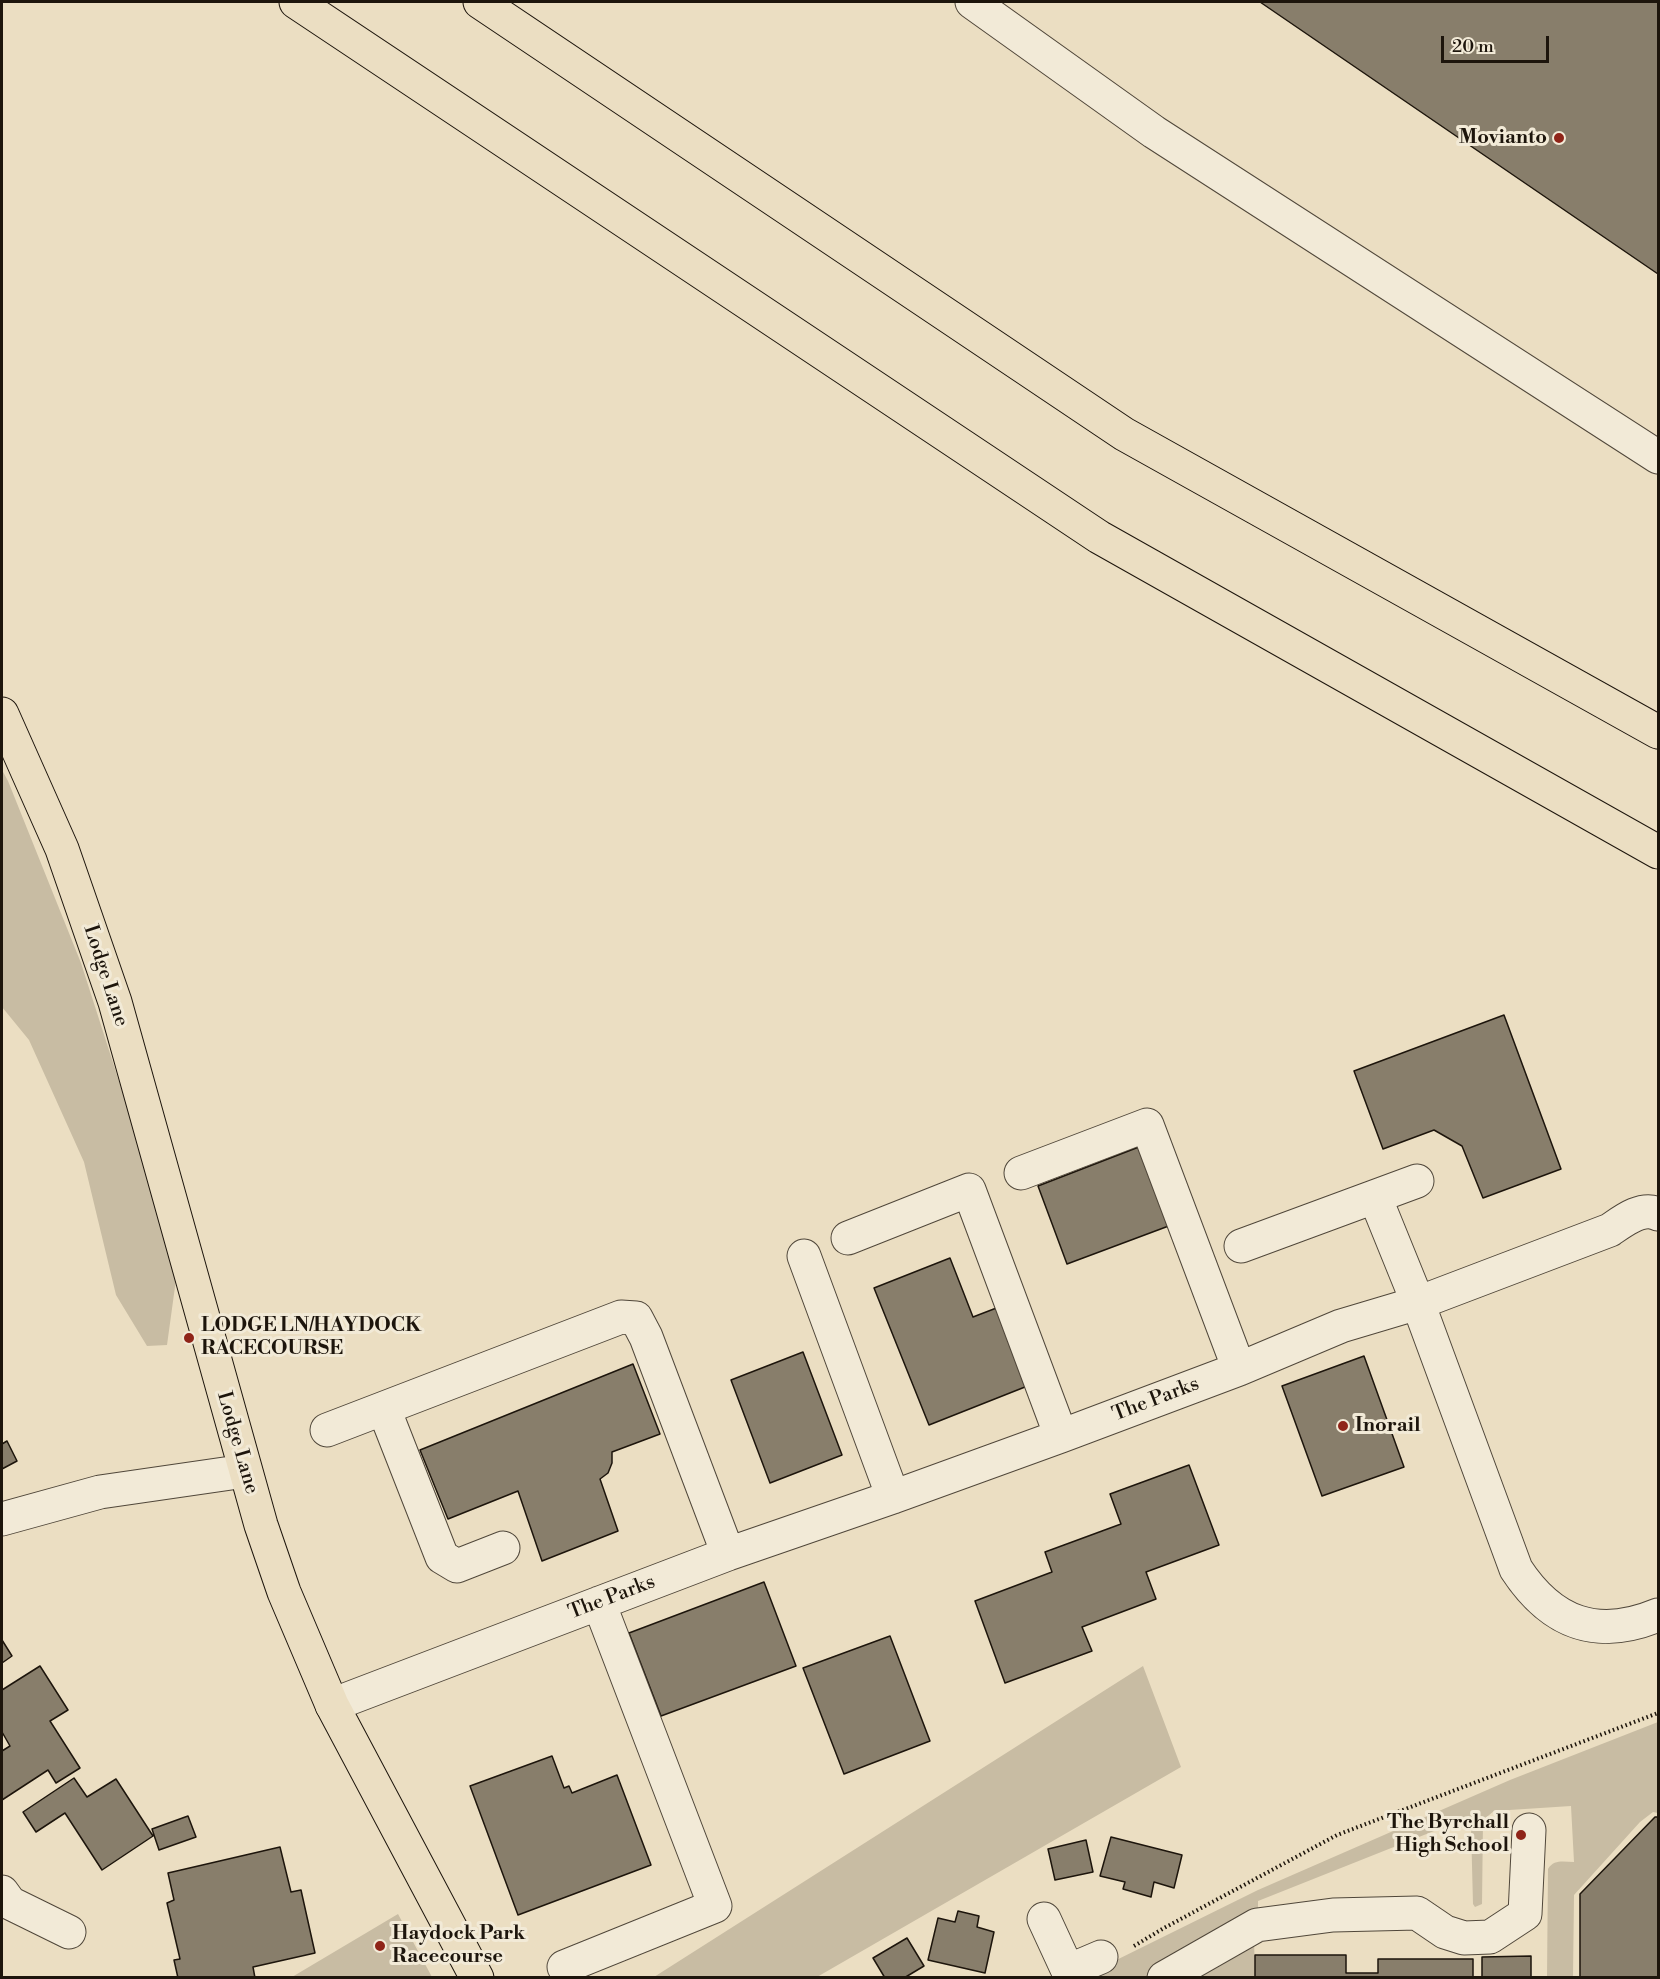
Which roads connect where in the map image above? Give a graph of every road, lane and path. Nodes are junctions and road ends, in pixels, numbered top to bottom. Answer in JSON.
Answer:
{"nodes":[{"id":1,"x":296,"y":2,"type":"edge"},
{"id":2,"x":480,"y":2,"type":"edge"},
{"id":3,"x":972,"y":2,"type":"edge"},
{"id":4,"x":1659,"y":457,"type":"edge"},
{"id":5,"x":2,"y":714,"type":"edge"},
{"id":6,"x":1659,"y":732,"type":"edge"},
{"id":7,"x":1659,"y":852,"type":"edge"},
{"id":8,"x":1022,"y":1173,"type":"dead end"},
{"id":9,"x":1417,"y":1181,"type":"dead end"},
{"id":10,"x":1374,"y":1197,"type":"junction"},
{"id":11,"x":1659,"y":1214,"type":"edge"},
{"id":12,"x":848,"y":1238,"type":"dead end"},
{"id":13,"x":1241,"y":1246,"type":"dead end"},
{"id":14,"x":804,"y":1256,"type":"dead end"},
{"id":15,"x":1418,"y":1303,"type":"junction"},
{"id":16,"x":1239,"y":1369,"type":"junction"},
{"id":17,"x":384,"y":1409,"type":"junction"},
{"id":18,"x":327,"y":1430,"type":"dead end"},
{"id":19,"x":1061,"y":1436,"type":"junction"},
{"id":20,"x":245,"y":1471,"type":"junction"},
{"id":21,"x":893,"y":1497,"type":"junction"},
{"id":22,"x":2,"y":1519,"type":"edge"},
{"id":23,"x":503,"y":1548,"type":"dead end"},
{"id":24,"x":728,"y":1554,"type":"junction"},
{"id":25,"x":599,"y":1603,"type":"junction"},
{"id":26,"x":1659,"y":1615,"type":"edge"},
{"id":27,"x":332,"y":1704,"type":"junction"},
{"id":28,"x":1659,"y":1713,"type":"edge"},
{"id":29,"x":1529,"y":1830,"type":"dead end"},
{"id":30,"x":2,"y":1892,"type":"edge"},
{"id":31,"x":1044,"y":1919,"type":"dead end"},
{"id":32,"x":69,"y":1932,"type":"dead end"},
{"id":33,"x":1101,"y":1957,"type":"joint"},
{"id":34,"x":564,"y":1967,"type":"dead end"},
{"id":35,"x":1060,"y":1974,"type":"edge"},
{"id":36,"x":471,"y":1975,"type":"edge"},
{"id":37,"x":1164,"y":1977,"type":"edge"}],
"edges":[{"from":1,"to":7,"type":"main road"},
{"from":2,"to":6,"type":"main road"},
{"from":3,"to":4,"type":"street"},
{"from":5,"to":20,"type":"main road","name":"Lodge Lane"},
{"from":8,"to":16,"type":"street"},
{"from":9,"to":10,"type":"street"},
{"from":10,"to":13,"type":"street"},
{"from":10,"to":15,"type":"street"},
{"from":11,"to":15,"type":"street","name":"The Parks"},
{"from":12,"to":19,"type":"street"},
{"from":14,"to":21,"type":"street"},
{"from":15,"to":16,"type":"street","name":"The Parks"},
{"from":15,"to":26,"type":"street"},
{"from":16,"to":19,"type":"street","name":"The Parks"},
{"from":17,"to":18,"type":"street"},
{"from":17,"to":23,"type":"street"},
{"from":17,"to":24,"type":"street"},
{"from":19,"to":21,"type":"street","name":"The Parks"},
{"from":20,"to":22,"type":"street"},
{"from":20,"to":27,"type":"main road","name":"Lodge Lane"},
{"from":21,"to":24,"type":"street","name":"The Parks"},
{"from":24,"to":25,"type":"street","name":"The Parks"},
{"from":25,"to":27,"type":"street","name":"The Parks"},
{"from":25,"to":34,"type":"street"},
{"from":27,"to":36,"type":"main road","name":"Lodge Lane"},
{"from":28,"to":33,"type":"path"},
{"from":29,"to":37,"type":"street"},
{"from":30,"to":32,"type":"street"},
{"from":31,"to":35,"type":"street"},
{"from":33,"to":35,"type":"street"}]}
